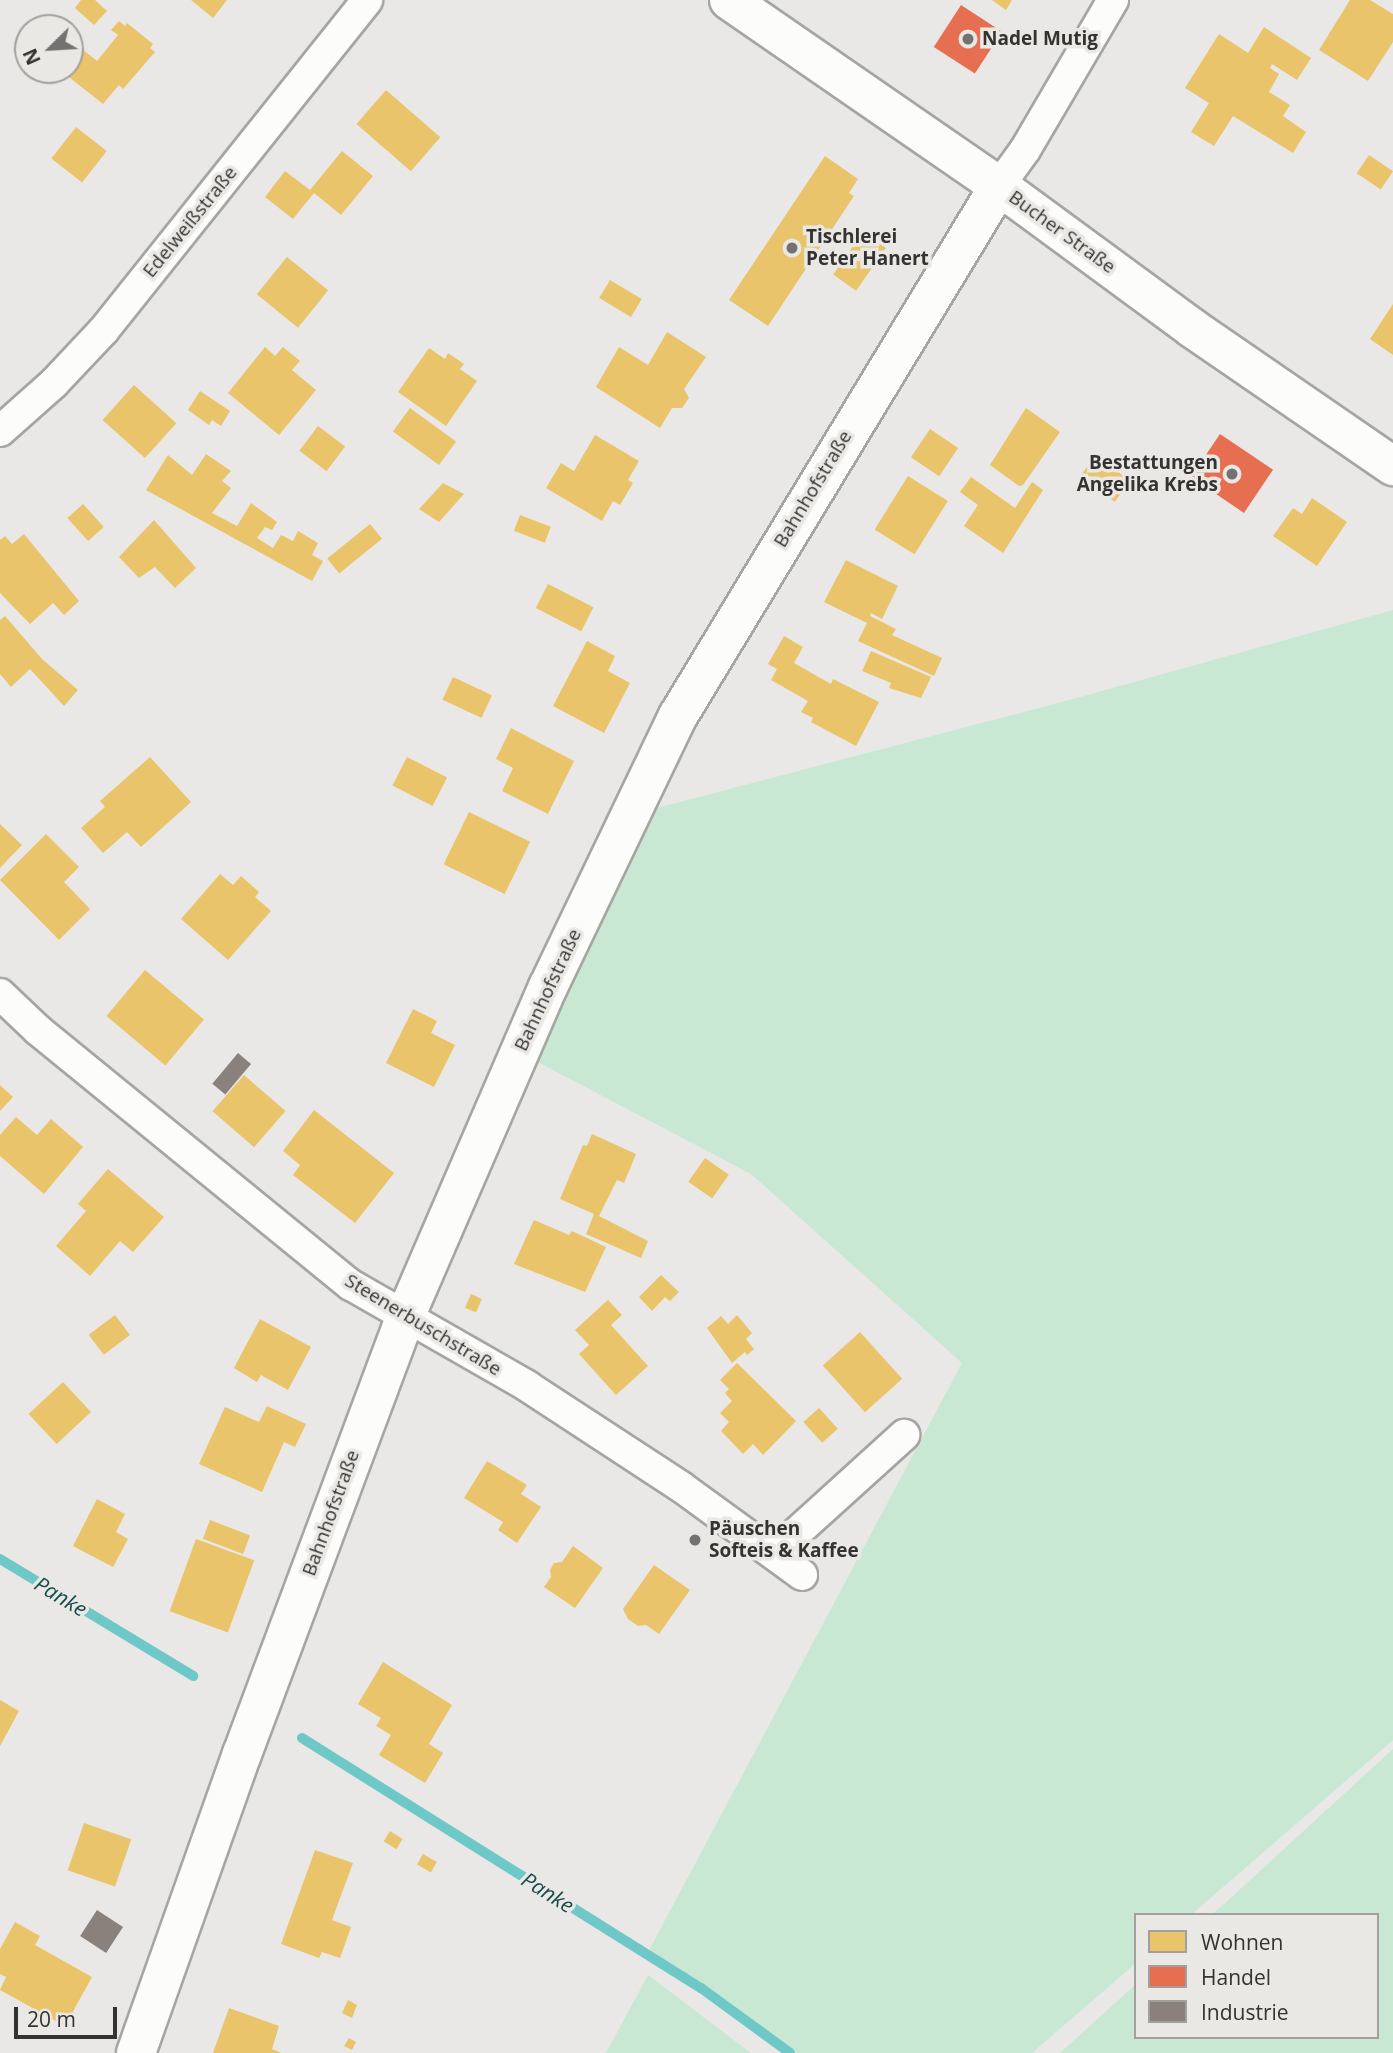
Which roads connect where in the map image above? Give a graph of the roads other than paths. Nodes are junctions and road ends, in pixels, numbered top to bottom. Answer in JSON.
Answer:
{"nodes":[{"id":1,"x":368,"y":0,"type":"edge"},
{"id":2,"x":729,"y":0,"type":"edge"},
{"id":3,"x":1113,"y":0,"type":"edge"},
{"id":4,"x":999,"y":186,"type":"junction"},
{"id":5,"x":0,"y":431,"type":"edge"},
{"id":6,"x":1393,"y":466,"type":"edge"},
{"id":7,"x":0,"y":994,"type":"edge"},
{"id":8,"x":405,"y":1317,"type":"junction"},
{"id":9,"x":904,"y":1435,"type":"dead end"},
{"id":10,"x":774,"y":1553,"type":"junction"},
{"id":11,"x":802,"y":1574,"type":"dead end"},
{"id":12,"x":136,"y":2053,"type":"edge"}],
"edges":[{"from":1,"to":5,"type":"street","name":"Edelweißstraße"},
{"from":2,"to":4,"type":"street","name":"Bucher Straße"},
{"from":3,"to":4,"type":"street","name":"Bahnhofstraße"},
{"from":4,"to":6,"type":"street","name":"Bucher Straße"},
{"from":4,"to":8,"type":"street","name":"Bahnhofstraße"},
{"from":7,"to":8,"type":"street","name":"Steenerbuschstraße"},
{"from":8,"to":10,"type":"street","name":"Steenerbuschstraße"},
{"from":8,"to":12,"type":"street","name":"Bahnhofstraße"},
{"from":9,"to":10,"type":"street"},
{"from":10,"to":11,"type":"street","name":"Steenerbuschstraße"}]}
